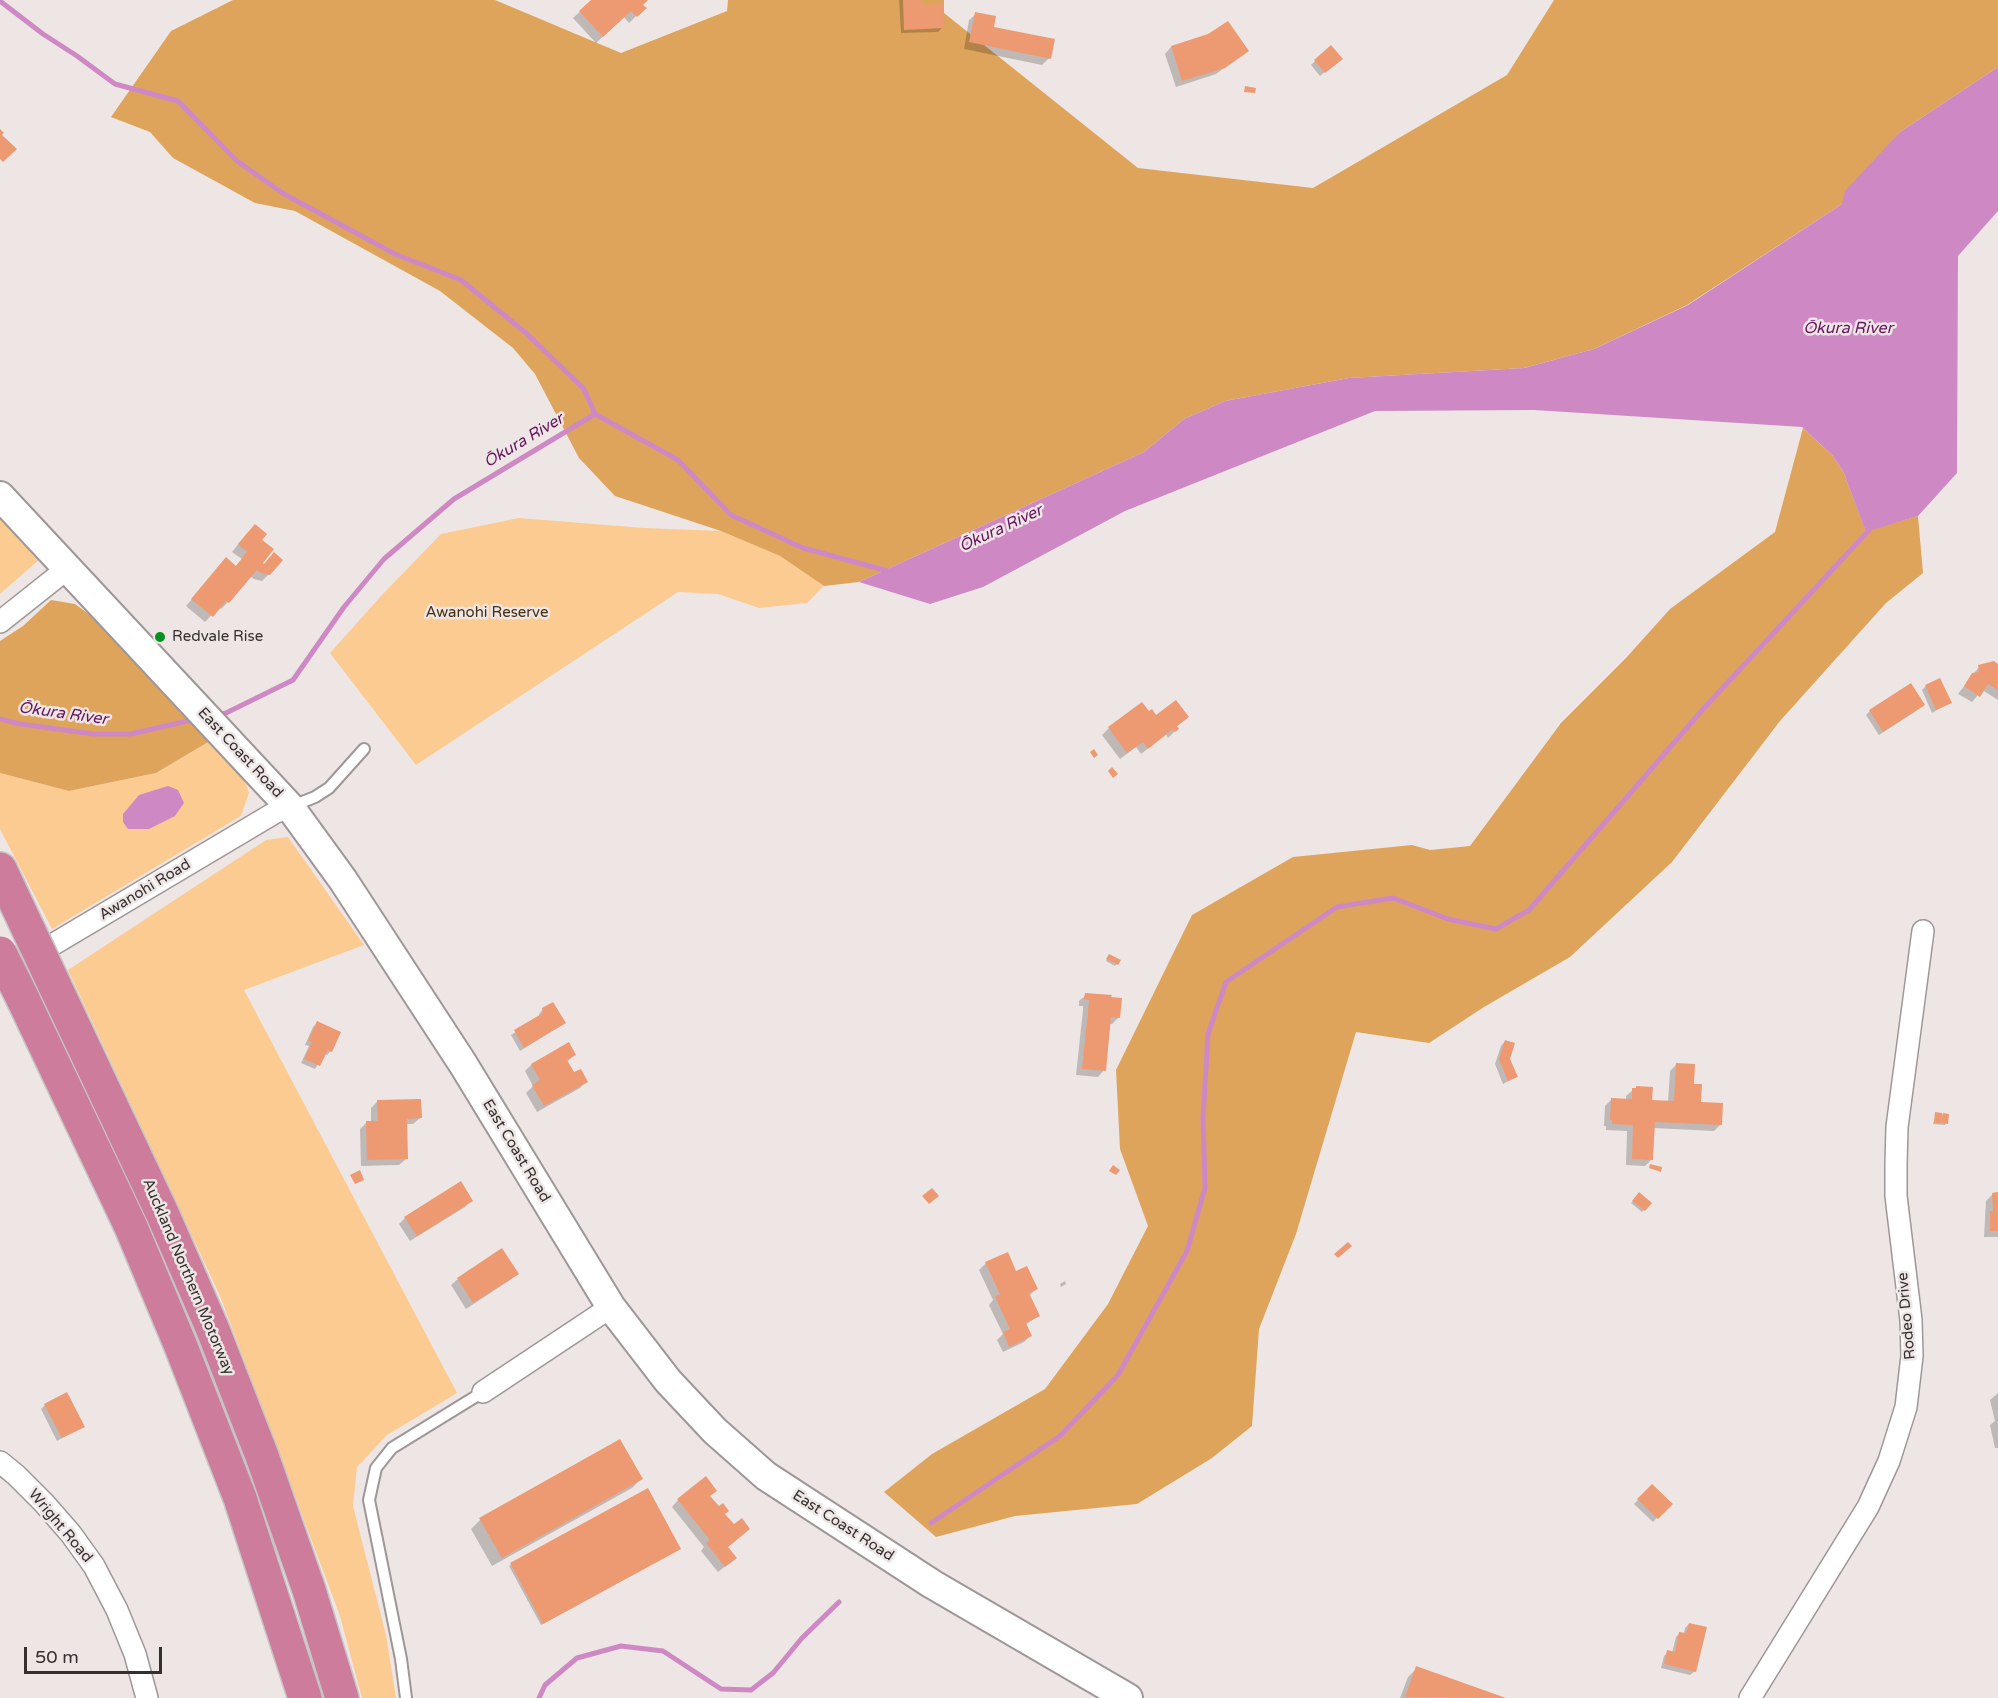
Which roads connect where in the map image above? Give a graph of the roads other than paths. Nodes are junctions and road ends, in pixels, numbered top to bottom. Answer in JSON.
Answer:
{"nodes":[{"id":1,"x":0,"y":496,"type":"edge"},
{"id":2,"x":68,"y":568,"type":"junction"},
{"id":3,"x":0,"y":622,"type":"edge"},
{"id":4,"x":364,"y":749,"type":"dead end"},
{"id":5,"x":290,"y":807,"type":"junction"},
{"id":6,"x":0,"y":869,"type":"edge"},
{"id":7,"x":1923,"y":931,"type":"dead end"},
{"id":8,"x":0,"y":953,"type":"edge"},
{"id":9,"x":0,"y":976,"type":"edge"},
{"id":10,"x":611,"y":1307,"type":"junction"},
{"id":11,"x":483,"y":1392,"type":"joint"},
{"id":12,"x":0,"y":1462,"type":"edge"},
{"id":13,"x":147,"y":1698,"type":"edge"},
{"id":14,"x":305,"y":1698,"type":"edge"},
{"id":15,"x":342,"y":1698,"type":"edge"},
{"id":16,"x":406,"y":1698,"type":"edge"},
{"id":17,"x":1128,"y":1698,"type":"edge"},
{"id":18,"x":1750,"y":1698,"type":"edge"}],
"edges":[{"from":1,"to":2,"type":"main road","name":"East Coast Road"},
{"from":2,"to":3,"type":"street"},
{"from":2,"to":5,"type":"main road","name":"East Coast Road"},
{"from":4,"to":5,"type":"lane"},
{"from":5,"to":9,"type":"street","name":"Awanohi Road"},
{"from":5,"to":10,"type":"main road","name":"East Coast Road"},
{"from":6,"to":15,"type":"highway","name":"Auckland Northern Motorway","bridge":true},
{"from":7,"to":18,"type":"street","name":"Rodeo Drive"},
{"from":8,"to":14,"type":"highway","bridge":true},
{"from":10,"to":11,"type":"street"},
{"from":10,"to":17,"type":"main road","name":"East Coast Road"},
{"from":11,"to":16,"type":"lane"},
{"from":12,"to":13,"type":"street","name":"Wright Road"}]}
